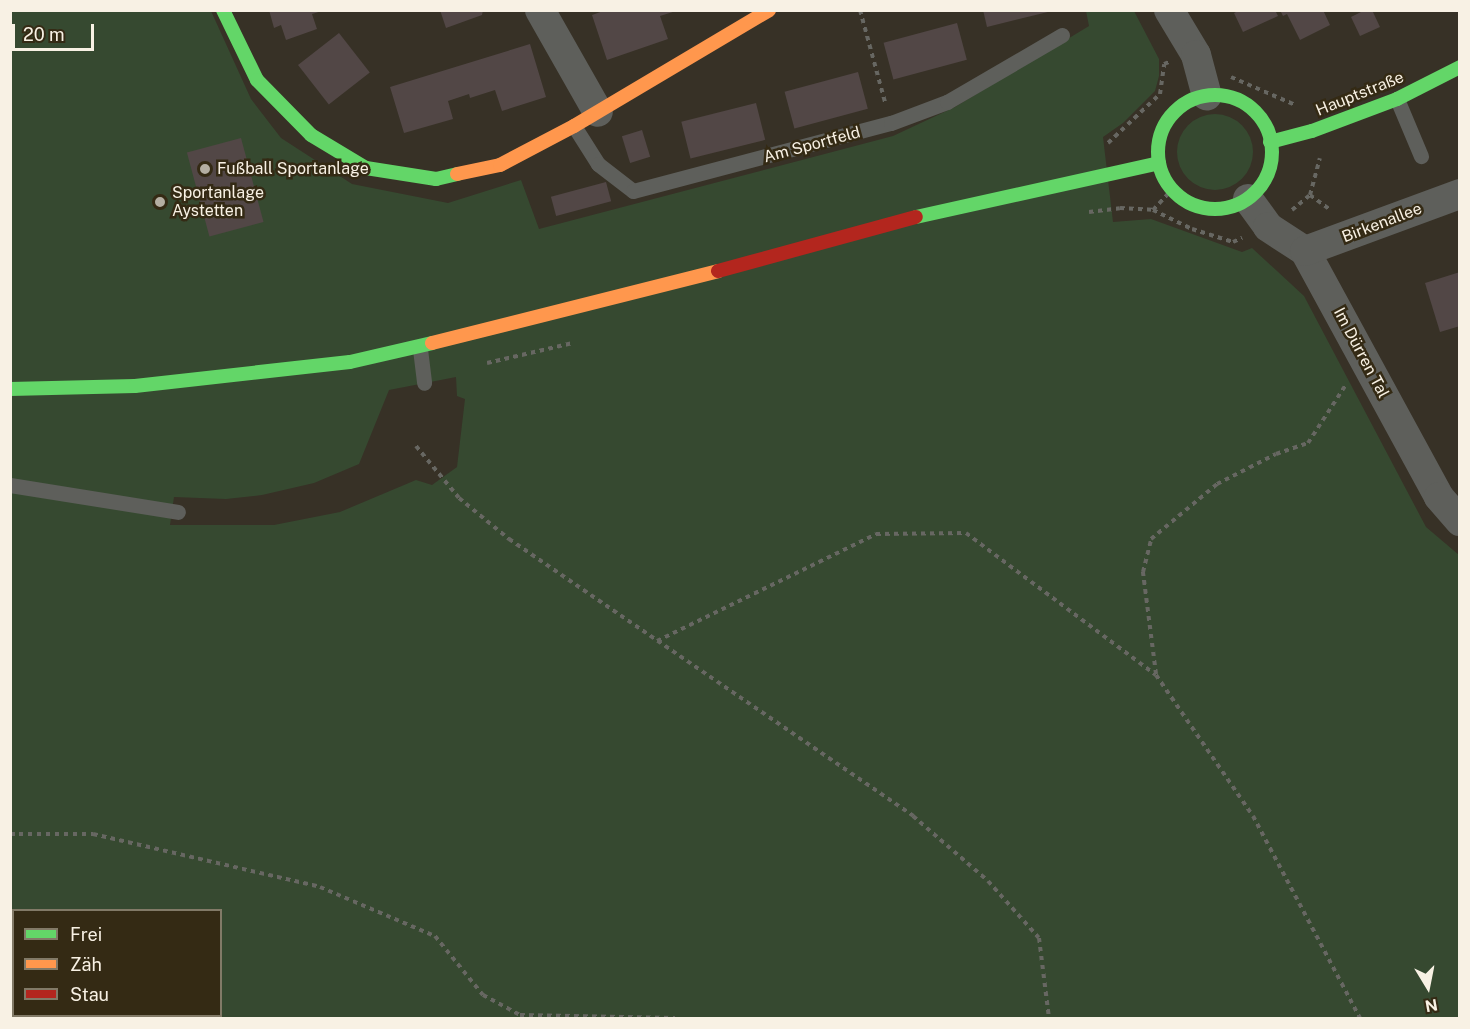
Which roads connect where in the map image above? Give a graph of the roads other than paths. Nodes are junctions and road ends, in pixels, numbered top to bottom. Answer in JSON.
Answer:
{"nodes":[{"id":1,"x":223,"y":10,"type":"edge"},
{"id":2,"x":540,"y":10,"type":"edge"},
{"id":3,"x":769,"y":10,"type":"edge"},
{"id":4,"x":1169,"y":10,"type":"edge"},
{"id":5,"x":1062,"y":35,"type":"dead end"},
{"id":6,"x":1460,"y":68,"type":"edge"},
{"id":7,"x":1207,"y":96,"type":"junction"},
{"id":8,"x":1397,"y":99,"type":"junction"},
{"id":9,"x":586,"y":119,"type":"junction"},
{"id":10,"x":1270,"y":142,"type":"junction"},
{"id":11,"x":1421,"y":156,"type":"dead end"},
{"id":12,"x":1158,"y":164,"type":"junction"},
{"id":13,"x":1460,"y":194,"type":"edge"},
{"id":14,"x":1248,"y":199,"type":"junction"},
{"id":15,"x":1305,"y":251,"type":"junction"},
{"id":16,"x":420,"y":349,"type":"junction"},
{"id":17,"x":424,"y":383,"type":"dead end"},
{"id":18,"x":10,"y":389,"type":"edge"},
{"id":19,"x":10,"y":485,"type":"edge"},
{"id":20,"x":1449,"y":491,"type":"edge"},
{"id":21,"x":178,"y":512,"type":"dead end"},
{"id":22,"x":1460,"y":521,"type":"edge"}],
"edges":[{"from":1,"to":9,"type":"main road"},
{"from":2,"to":9,"type":"street"},
{"from":3,"to":9,"type":"main road"},
{"from":4,"to":7,"type":"street"},
{"from":5,"to":9,"type":"lane","name":"Am Sportfeld"},
{"from":6,"to":8,"type":"main road","name":"Hauptstraße"},
{"from":7,"to":10,"type":"main road"},
{"from":7,"to":12,"type":"main road"},
{"from":8,"to":10,"type":"main road","name":"Hauptstraße"},
{"from":8,"to":11,"type":"lane"},
{"from":10,"to":14,"type":"main road"},
{"from":12,"to":14,"type":"main road"},
{"from":12,"to":16,"type":"main road"},
{"from":13,"to":15,"type":"street","name":"Birkenallee"},
{"from":14,"to":15,"type":"street","name":"Im Dürren Tal"},
{"from":15,"to":20,"type":"street","name":"Im Dürren Tal"},
{"from":16,"to":17,"type":"lane"},
{"from":16,"to":18,"type":"main road"},
{"from":19,"to":21,"type":"lane"},
{"from":20,"to":22,"type":"street","name":"Im Dürren Tal"}]}
